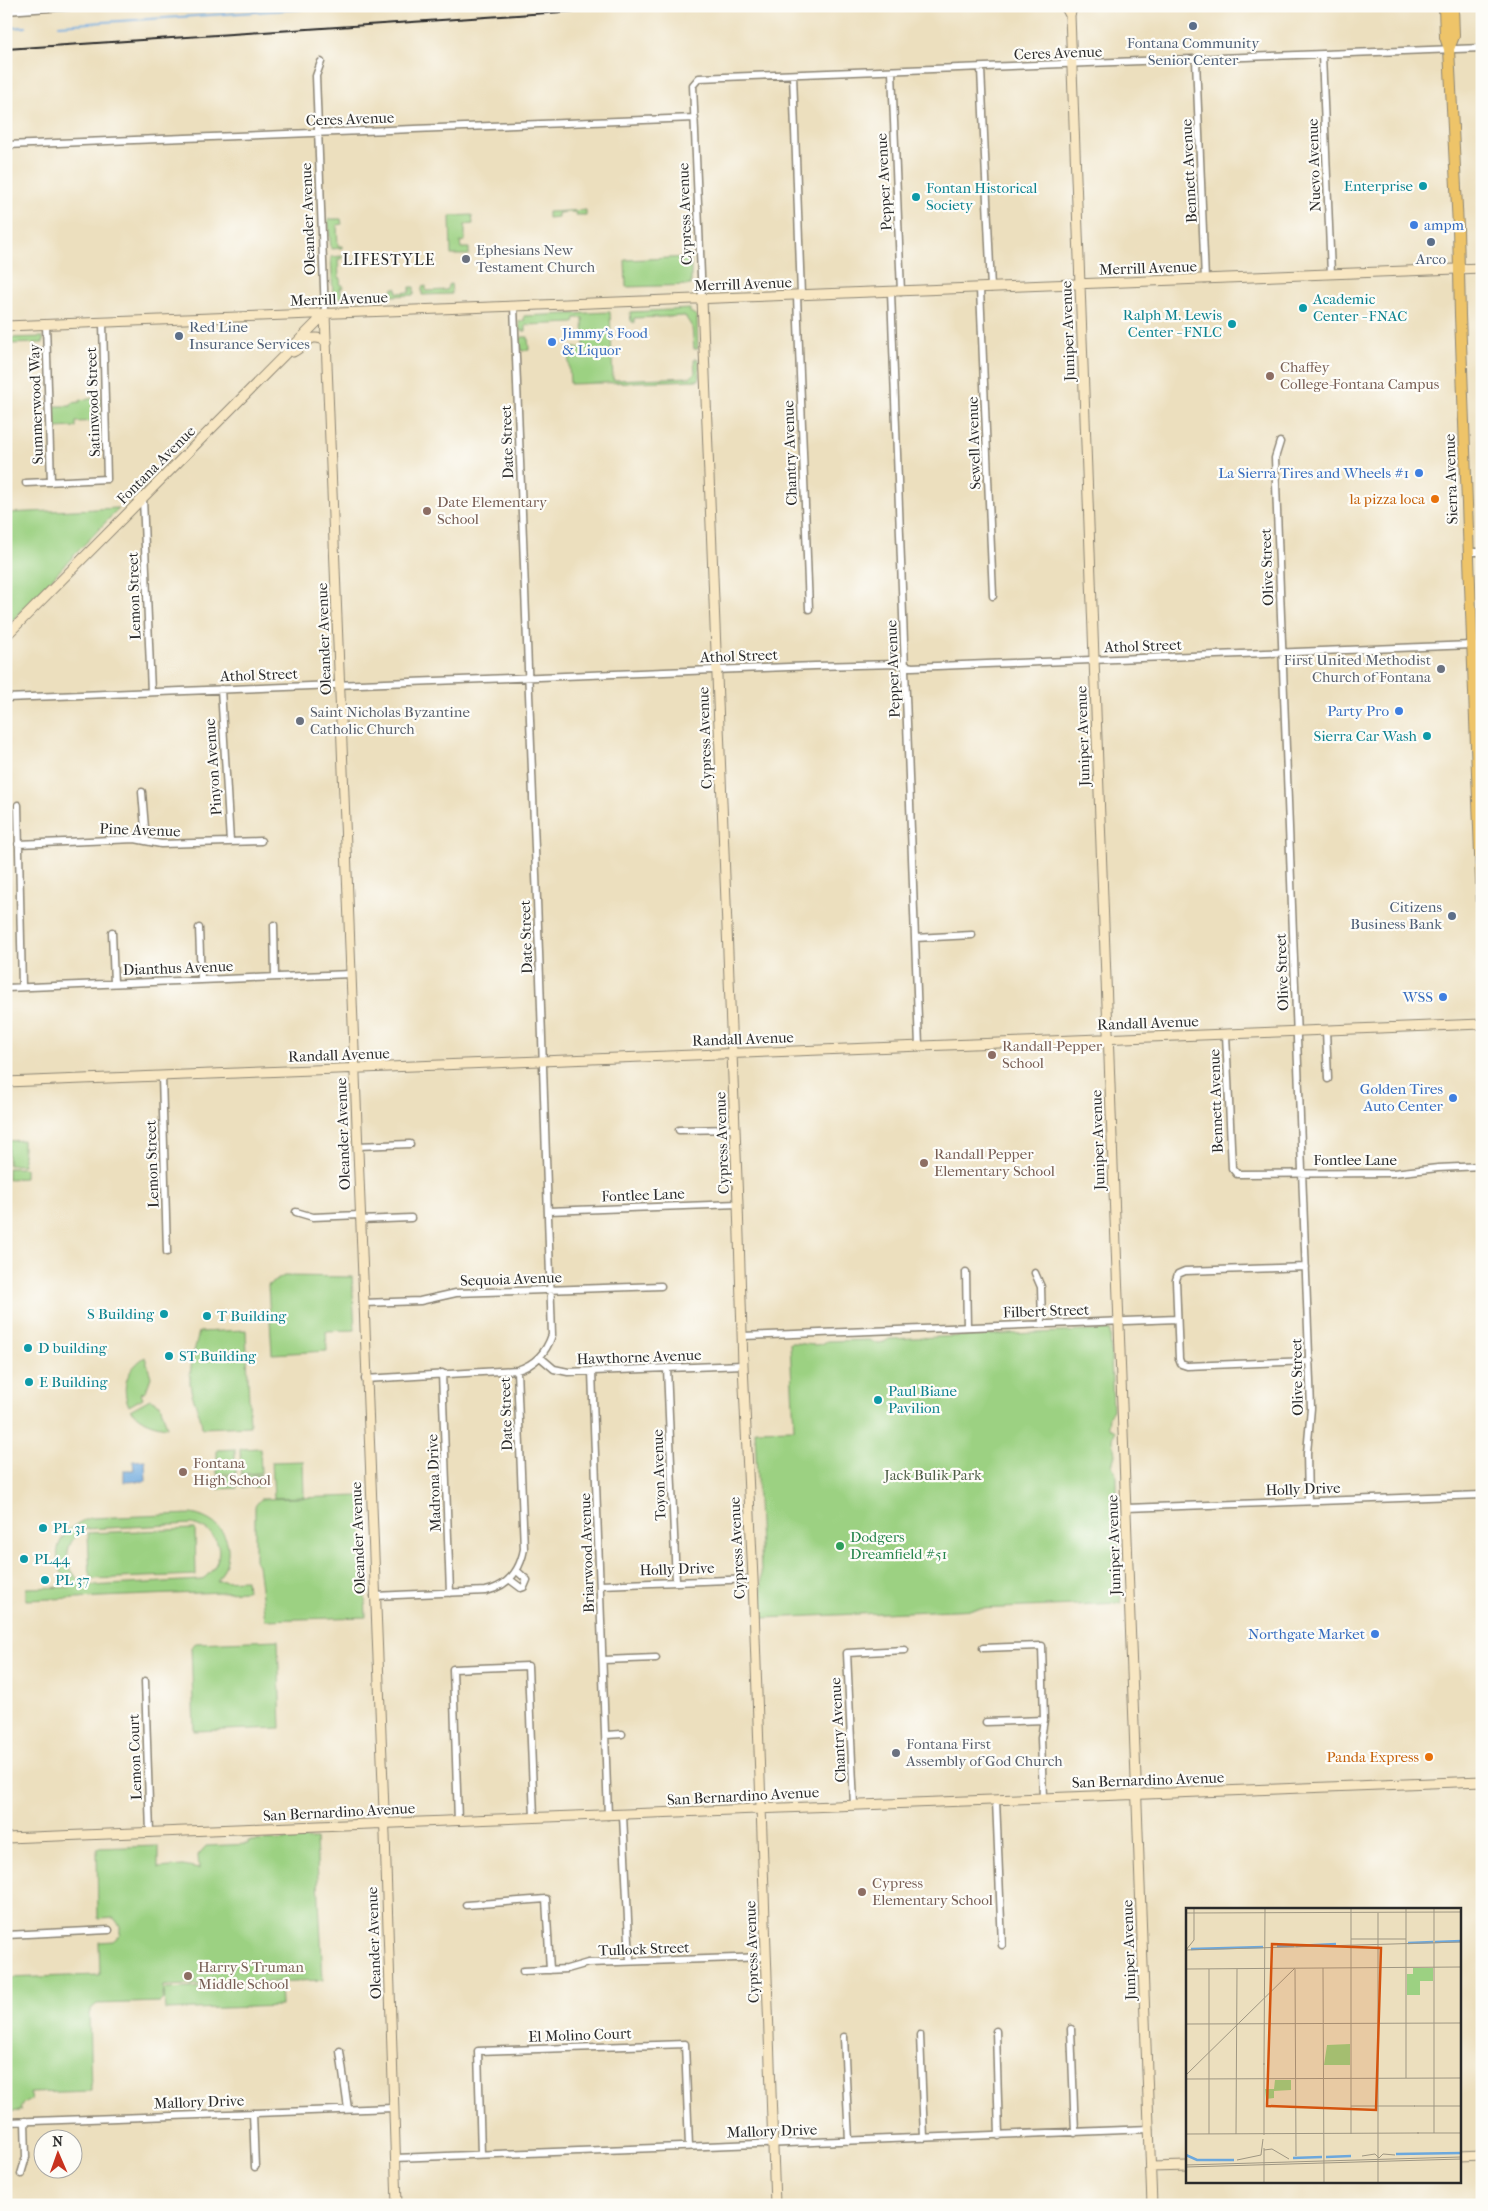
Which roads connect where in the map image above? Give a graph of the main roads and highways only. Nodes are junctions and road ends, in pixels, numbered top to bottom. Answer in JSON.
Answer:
{"nodes":[{"id":1,"x":1444,"y":6,"type":"edge"},
{"id":2,"x":1453,"y":6,"type":"edge"},
{"id":3,"x":1449,"y":50,"type":"junction"},
{"id":4,"x":1482,"y":908,"type":"edge"}],
"edges":[{"from":1,"to":3,"type":"main road","name":"Sierra Avenue"},
{"from":2,"to":3,"type":"main road","name":"Sierra Avenue"},
{"from":3,"to":4,"type":"main road","name":"Sierra Avenue"}]}
